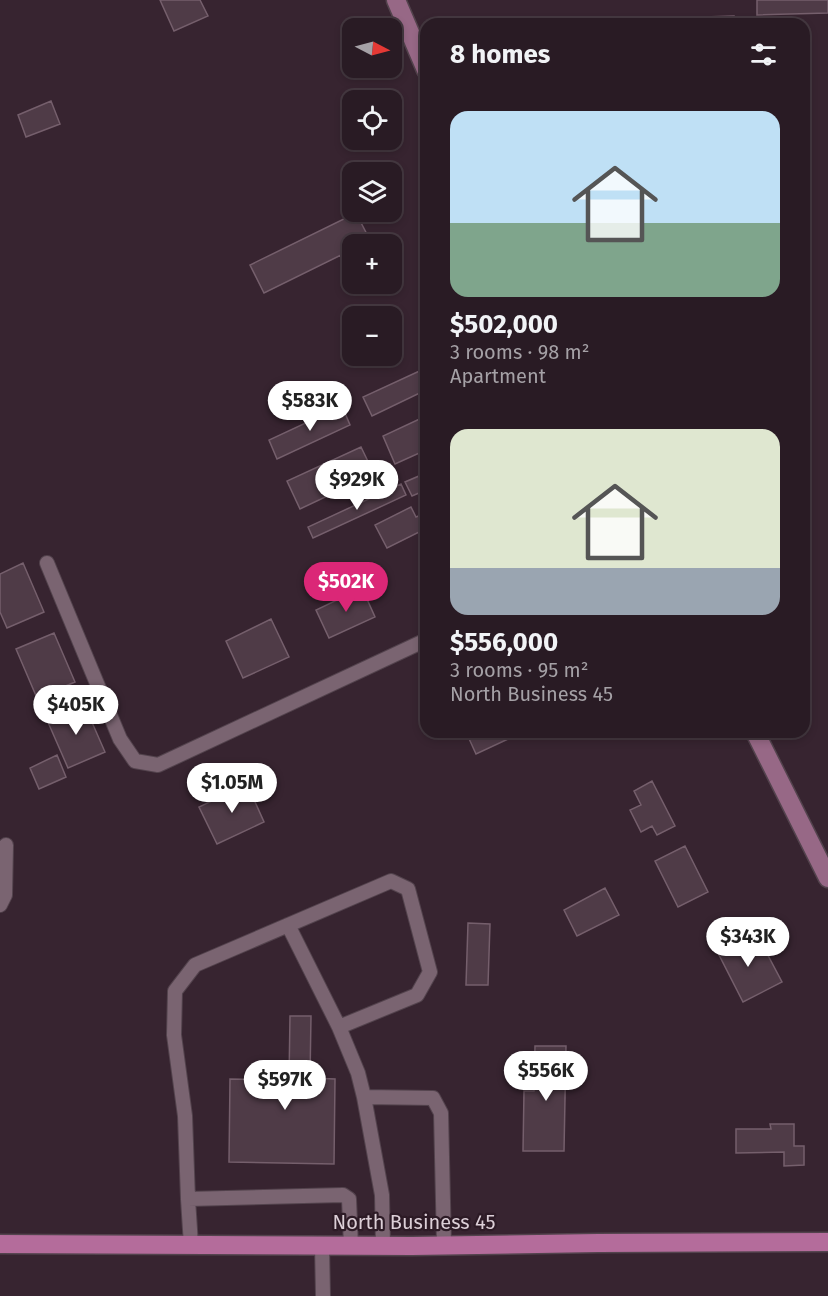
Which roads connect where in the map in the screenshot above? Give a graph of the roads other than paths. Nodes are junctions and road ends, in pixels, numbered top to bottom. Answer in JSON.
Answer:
{"nodes":[{"id":1,"x":396,"y":0,"type":"edge"},
{"id":2,"x":420,"y":56,"type":"edge"},
{"id":3,"x":47,"y":563,"type":"dead end"},
{"id":4,"x":420,"y":642,"type":"edge"},
{"id":5,"x":758,"y":738,"type":"edge"},
{"id":6,"x":6,"y":845,"type":"dead end"},
{"id":7,"x":828,"y":878,"type":"edge"},
{"id":8,"x":0,"y":904,"type":"edge"},
{"id":9,"x":288,"y":925,"type":"junction"},
{"id":10,"x":339,"y":1027,"type":"junction"},
{"id":11,"x":364,"y":1096,"type":"junction"},
{"id":12,"x":189,"y":1199,"type":"junction"},
{"id":13,"x":828,"y":1242,"type":"edge"},
{"id":14,"x":0,"y":1244,"type":"edge"},
{"id":15,"x":191,"y":1245,"type":"junction"},
{"id":16,"x":444,"y":1245,"type":"junction"},
{"id":17,"x":322,"y":1246,"type":"junction"},
{"id":18,"x":351,"y":1246,"type":"junction"},
{"id":19,"x":383,"y":1246,"type":"junction"},
{"id":20,"x":323,"y":1296,"type":"edge"}],
"edges":[{"from":1,"to":2,"type":"street"},
{"from":3,"to":4,"type":"lane"},
{"from":5,"to":7,"type":"street"},
{"from":6,"to":8,"type":"lane"},
{"from":9,"to":10,"type":"lane"},
{"from":9,"to":10,"type":"lane"},
{"from":9,"to":12,"type":"lane"},
{"from":10,"to":11,"type":"lane"},
{"from":11,"to":16,"type":"lane"},
{"from":11,"to":19,"type":"lane"},
{"from":12,"to":15,"type":"lane"},
{"from":12,"to":18,"type":"lane"},
{"from":13,"to":16,"type":"main road","name":"North Business 45"},
{"from":14,"to":15,"type":"main road","name":"North Business 45"},
{"from":15,"to":17,"type":"main road","name":"North Business 45"},
{"from":16,"to":19,"type":"main road","name":"North Business 45"},
{"from":17,"to":18,"type":"main road","name":"North Business 45"},
{"from":17,"to":20,"type":"lane"},
{"from":18,"to":19,"type":"main road","name":"North Business 45"}]}
